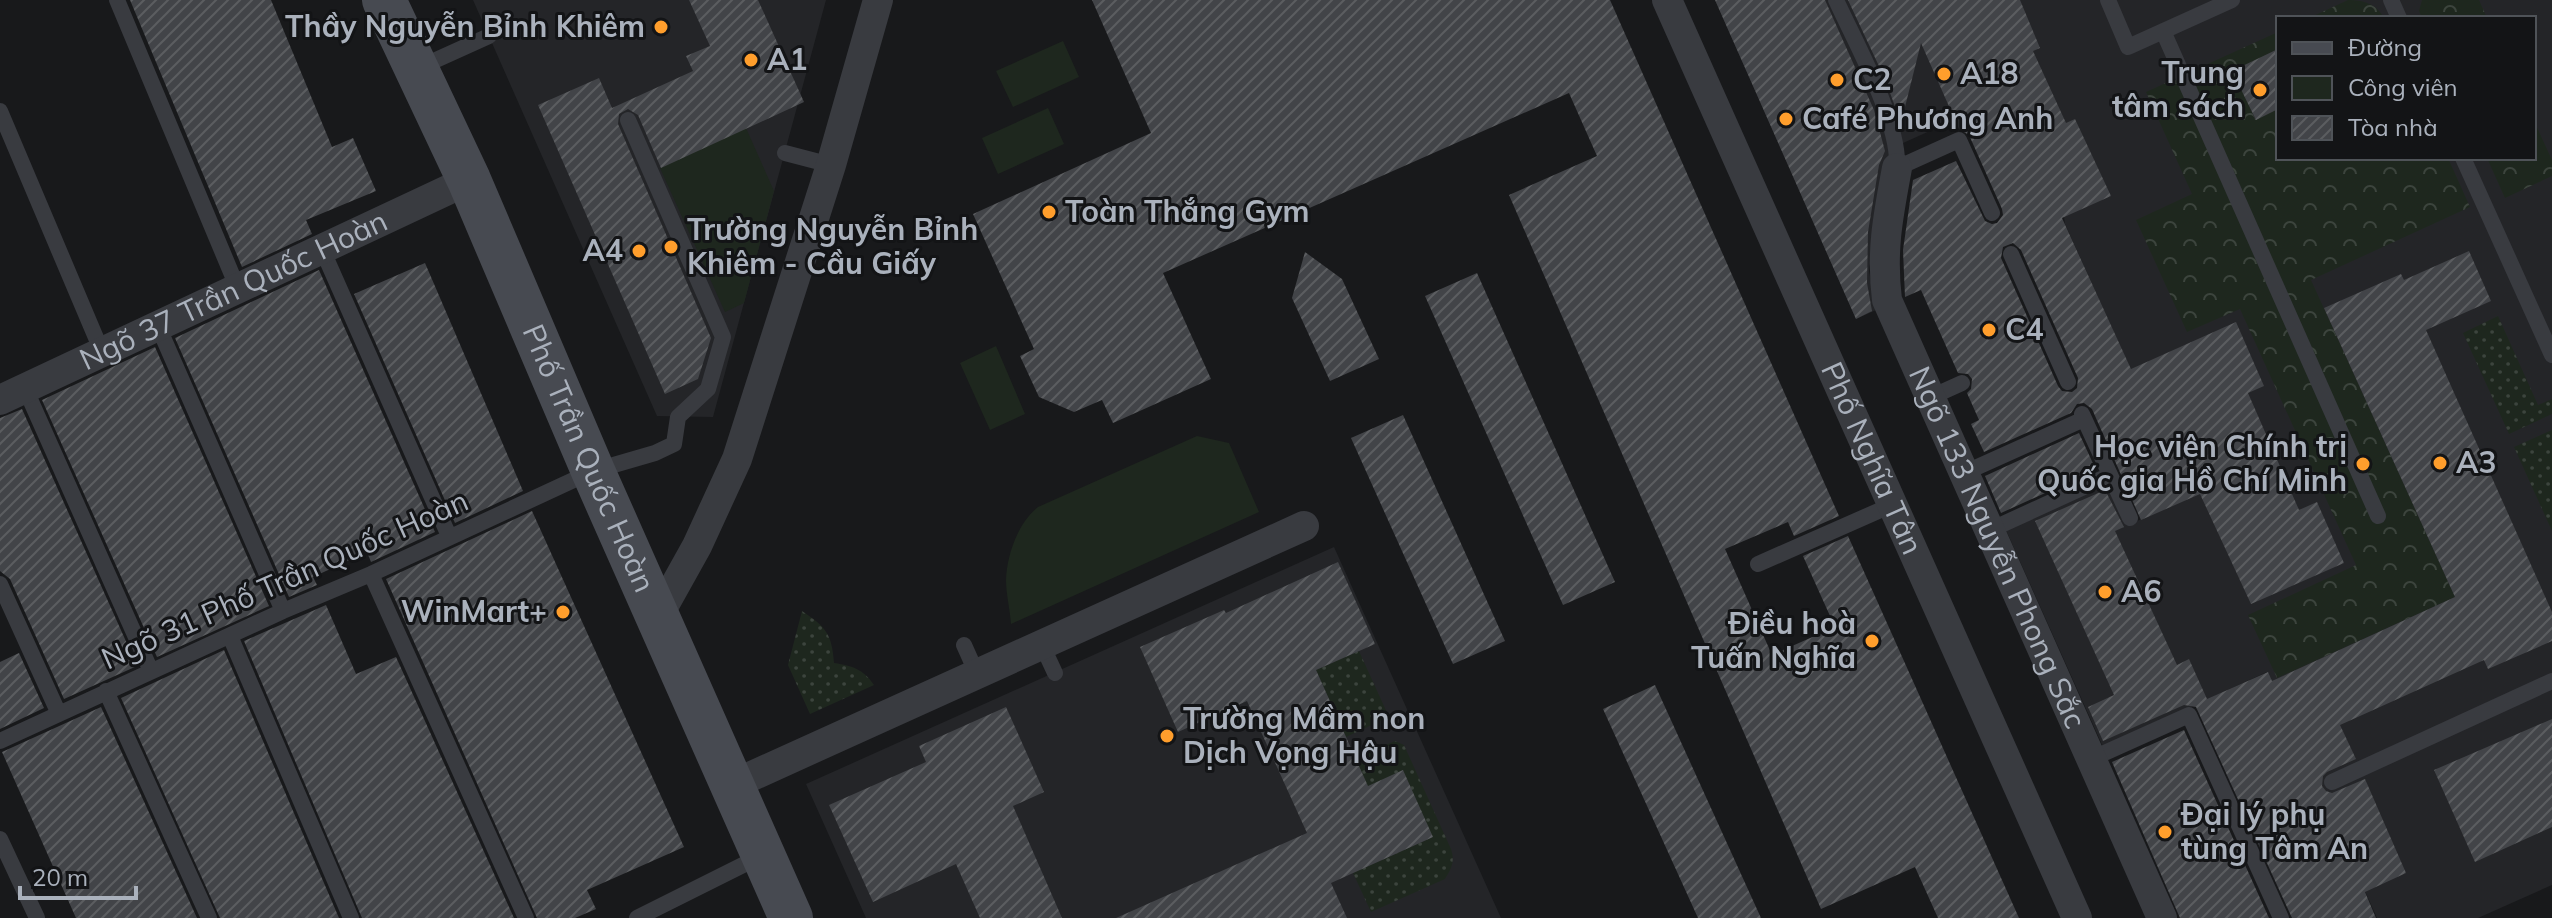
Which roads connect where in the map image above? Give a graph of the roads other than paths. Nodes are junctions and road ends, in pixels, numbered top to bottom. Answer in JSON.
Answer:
{"nodes":[{"id":1,"x":117,"y":0,"type":"edge"},
{"id":2,"x":384,"y":0,"type":"edge"},
{"id":3,"x":878,"y":0,"type":"edge"},
{"id":4,"x":1667,"y":0,"type":"edge"},
{"id":5,"x":1836,"y":0,"type":"edge"},
{"id":6,"x":2108,"y":0,"type":"edge"},
{"id":7,"x":2232,"y":0,"type":"edge"},
{"id":8,"x":2163,"y":31,"type":"junction"},
{"id":9,"x":489,"y":36,"type":"dead end"},
{"id":10,"x":415,"y":69,"type":"junction"},
{"id":11,"x":0,"y":111,"type":"edge"},
{"id":12,"x":628,"y":120,"type":"dead end"},
{"id":13,"x":785,"y":153,"type":"dead end"},
{"id":14,"x":2464,"y":160,"type":"edge"},
{"id":15,"x":831,"y":165,"type":"junction"},
{"id":16,"x":1897,"y":168,"type":"junction"},
{"id":17,"x":469,"y":180,"type":"junction"},
{"id":18,"x":1992,"y":213,"type":"dead end"},
{"id":19,"x":322,"y":249,"type":"junction"},
{"id":20,"x":2011,"y":254,"type":"dead end"},
{"id":21,"x":238,"y":289,"type":"junction"},
{"id":22,"x":158,"y":326,"type":"junction"},
{"id":23,"x":102,"y":352,"type":"junction"},
{"id":24,"x":2552,"y":355,"type":"edge"},
{"id":25,"x":2068,"y":382,"type":"dead end"},
{"id":26,"x":1962,"y":383,"type":"dead end"},
{"id":27,"x":12,"y":394,"type":"edge"},
{"id":28,"x":1931,"y":397,"type":"junction"},
{"id":29,"x":593,"y":471,"type":"junction"},
{"id":30,"x":1964,"y":473,"type":"junction"},
{"id":31,"x":2110,"y":475,"type":"junction"},
{"id":32,"x":1892,"y":505,"type":"junction"},
{"id":33,"x":2378,"y":516,"type":"dead end"},
{"id":34,"x":2130,"y":518,"type":"dead end"},
{"id":35,"x":1304,"y":526,"type":"dead end"},
{"id":36,"x":1990,"y":530,"type":"junction"},
{"id":37,"x":449,"y":536,"type":"junction"},
{"id":38,"x":1758,"y":564,"type":"dead end"},
{"id":39,"x":371,"y":574,"type":"junction"},
{"id":40,"x":0,"y":584,"type":"edge"},
{"id":41,"x":283,"y":611,"type":"junction"},
{"id":42,"x":658,"y":616,"type":"junction"},
{"id":43,"x":230,"y":636,"type":"junction"},
{"id":44,"x":964,"y":645,"type":"dead end"},
{"id":45,"x":1042,"y":645,"type":"junction"},
{"id":46,"x":151,"y":671,"type":"junction"},
{"id":47,"x":1055,"y":673,"type":"dead end"},
{"id":48,"x":977,"y":674,"type":"junction"},
{"id":49,"x":2552,"y":681,"type":"edge"},
{"id":50,"x":106,"y":691,"type":"junction"},
{"id":51,"x":59,"y":714,"type":"junction"},
{"id":52,"x":0,"y":741,"type":"edge"},
{"id":53,"x":2091,"y":759,"type":"junction"},
{"id":54,"x":2332,"y":782,"type":"dead end"},
{"id":55,"x":732,"y":785,"type":"junction"},
{"id":56,"x":0,"y":839,"type":"edge"},
{"id":57,"x":763,"y":855,"type":"junction"},
{"id":58,"x":37,"y":918,"type":"edge"},
{"id":59,"x":209,"y":918,"type":"edge"},
{"id":60,"x":351,"y":918,"type":"edge"},
{"id":61,"x":526,"y":918,"type":"edge"},
{"id":62,"x":637,"y":918,"type":"edge"},
{"id":63,"x":791,"y":918,"type":"edge"},
{"id":64,"x":2077,"y":918,"type":"edge"},
{"id":65,"x":2162,"y":918,"type":"edge"},
{"id":66,"x":2281,"y":918,"type":"edge"}],
"edges":[{"from":1,"to":21,"type":"lane"},
{"from":2,"to":10,"type":"street","name":"Phố Trần Quốc Hoàn"},
{"from":3,"to":15,"type":"street"},
{"from":4,"to":32,"type":"street","name":"Phố Nghĩa Tân"},
{"from":5,"to":16,"type":"lane"},
{"from":6,"to":8,"type":"lane"},
{"from":7,"to":8,"type":"lane"},
{"from":8,"to":33,"type":"lane"},
{"from":9,"to":10,"type":"lane"},
{"from":10,"to":17,"type":"street","name":"Phố Trần Quốc Hoàn"},
{"from":11,"to":23,"type":"lane"},
{"from":12,"to":29,"type":"lane","name":"Ngõ 31 Phố Trần Quốc Hoàn"},
{"from":13,"to":15,"type":"lane"},
{"from":14,"to":24,"type":"lane"},
{"from":15,"to":42,"type":"street"},
{"from":16,"to":18,"type":"lane"},
{"from":16,"to":28,"type":"street","name":"Ngõ 133 Nguyễn Phong Sắc"},
{"from":17,"to":19,"type":"street","name":"Ngõ 37 Trần Quốc Hoàn"},
{"from":17,"to":29,"type":"street","name":"Phố Trần Quốc Hoàn"},
{"from":19,"to":21,"type":"street","name":"Ngõ 37 Trần Quốc Hoàn"},
{"from":19,"to":37,"type":"lane"},
{"from":20,"to":25,"type":"lane"},
{"from":21,"to":22,"type":"street","name":"Ngõ 37 Trần Quốc Hoàn"},
{"from":22,"to":23,"type":"street","name":"Ngõ 37 Trần Quốc Hoàn"},
{"from":22,"to":41,"type":"lane"},
{"from":23,"to":27,"type":"street","name":"Ngõ 37 Trần Quốc Hoàn"},
{"from":26,"to":28,"type":"lane"},
{"from":27,"to":46,"type":"lane"},
{"from":28,"to":30,"type":"street","name":"Ngõ 133 Nguyễn Phong Sắc"},
{"from":29,"to":37,"type":"lane","name":"Ngõ 31 Phố Trần Quốc Hoàn"},
{"from":29,"to":42,"type":"street","name":"Phố Trần Quốc Hoàn"},
{"from":30,"to":31,"type":"lane"},
{"from":30,"to":36,"type":"street","name":"Ngõ 133 Nguyễn Phong Sắc"},
{"from":31,"to":34,"type":"lane"},
{"from":31,"to":36,"type":"lane"},
{"from":32,"to":38,"type":"lane"},
{"from":32,"to":64,"type":"street","name":"Phố Nghĩa Tân"},
{"from":35,"to":45,"type":"street"},
{"from":36,"to":53,"type":"street","name":"Ngõ 133 Nguyễn Phong Sắc"},
{"from":37,"to":39,"type":"lane","name":"Ngõ 31 Phố Trần Quốc Hoàn"},
{"from":39,"to":41,"type":"lane","name":"Ngõ 31 Phố Trần Quốc Hoàn"},
{"from":39,"to":61,"type":"lane"},
{"from":40,"to":51,"type":"lane"},
{"from":41,"to":43,"type":"lane","name":"Ngõ 31 Phố Trần Quốc Hoàn"},
{"from":42,"to":55,"type":"street","name":"Phố Trần Quốc Hoàn"},
{"from":43,"to":46,"type":"lane","name":"Ngõ 31 Phố Trần Quốc Hoàn"},
{"from":43,"to":60,"type":"lane"},
{"from":44,"to":48,"type":"lane"},
{"from":45,"to":47,"type":"lane"},
{"from":45,"to":48,"type":"street"},
{"from":46,"to":50,"type":"lane","name":"Ngõ 31 Phố Trần Quốc Hoàn"},
{"from":48,"to":55,"type":"street"},
{"from":49,"to":54,"type":"lane"},
{"from":50,"to":51,"type":"lane","name":"Ngõ 31 Phố Trần Quốc Hoàn"},
{"from":50,"to":59,"type":"lane"},
{"from":51,"to":52,"type":"lane","name":"Ngõ 31 Phố Trần Quốc Hoàn"},
{"from":53,"to":65,"type":"street","name":"Ngõ 133 Nguyễn Phong Sắc"},
{"from":53,"to":66,"type":"lane"},
{"from":55,"to":57,"type":"street","name":"Phố Trần Quốc Hoàn"},
{"from":56,"to":58,"type":"lane"},
{"from":57,"to":62,"type":"lane"},
{"from":57,"to":63,"type":"street","name":"Phố Trần Quốc Hoàn"}]}
